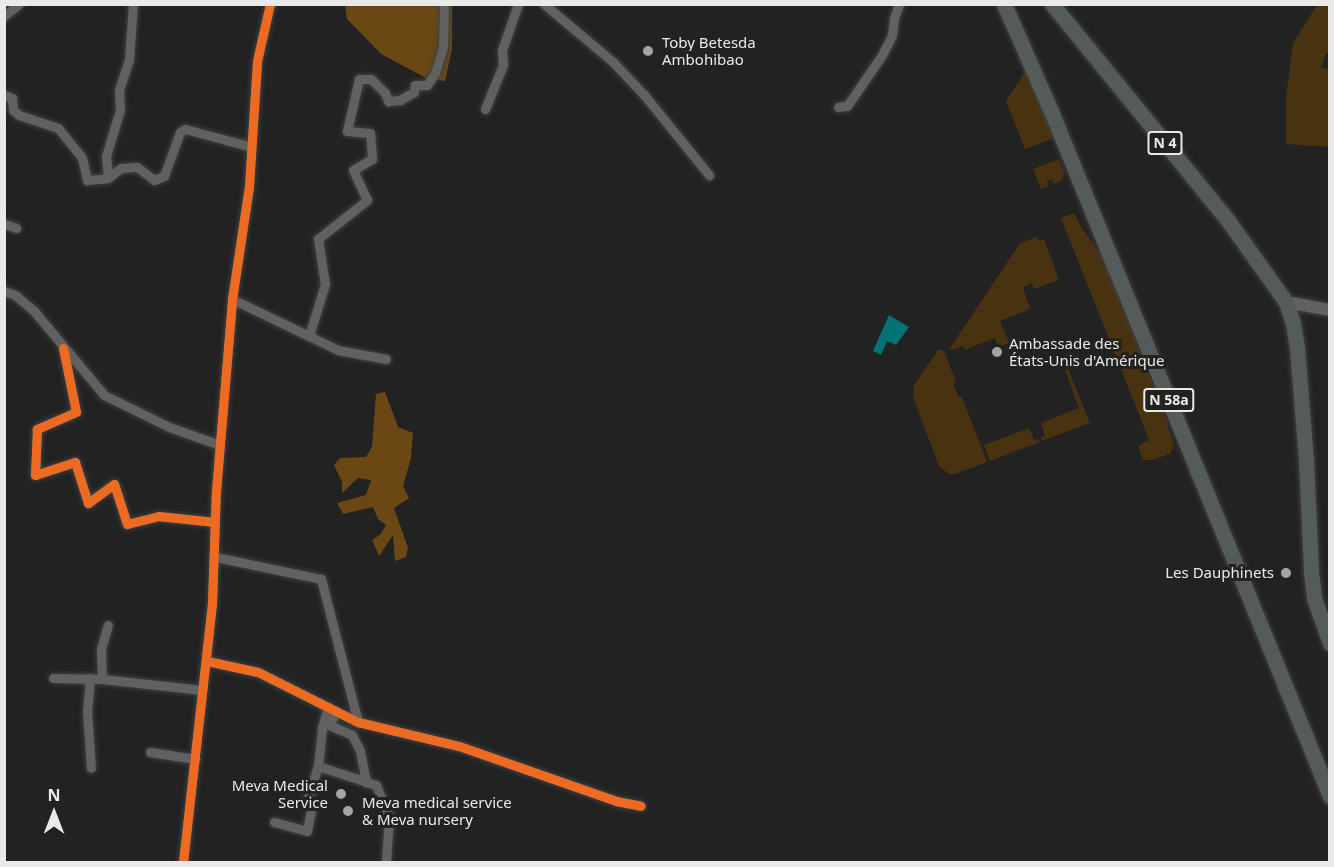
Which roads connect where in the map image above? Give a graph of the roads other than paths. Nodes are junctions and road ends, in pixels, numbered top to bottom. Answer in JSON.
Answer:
{"nodes":[{"id":1,"x":19,"y":4,"type":"edge"},
{"id":2,"x":133,"y":4,"type":"edge"},
{"id":3,"x":270,"y":4,"type":"edge"},
{"id":4,"x":444,"y":4,"type":"edge"},
{"id":5,"x":518,"y":4,"type":"edge"},
{"id":6,"x":544,"y":4,"type":"edge"},
{"id":7,"x":899,"y":4,"type":"edge"},
{"id":8,"x":1004,"y":4,"type":"edge"},
{"id":9,"x":1052,"y":4,"type":"edge"},
{"id":10,"x":4,"y":16,"type":"edge"},
{"id":11,"x":4,"y":95,"type":"edge"},
{"id":12,"x":838,"y":107,"type":"dead end"},
{"id":13,"x":485,"y":110,"type":"dead end"},
{"id":14,"x":252,"y":147,"type":"junction"},
{"id":15,"x":709,"y":176,"type":"dead end"},
{"id":16,"x":108,"y":178,"type":"junction"},
{"id":17,"x":4,"y":224,"type":"edge"},
{"id":18,"x":16,"y":228,"type":"dead end"},
{"id":19,"x":4,"y":291,"type":"edge"},
{"id":20,"x":232,"y":299,"type":"junction"},
{"id":21,"x":1286,"y":303,"type":"junction"},
{"id":22,"x":1329,"y":310,"type":"edge"},
{"id":23,"x":309,"y":336,"type":"junction"},
{"id":24,"x":63,"y":348,"type":"junction"},
{"id":25,"x":386,"y":359,"type":"dead end"},
{"id":26,"x":220,"y":445,"type":"junction"},
{"id":27,"x":215,"y":522,"type":"junction"},
{"id":28,"x":216,"y":557,"type":"junction"},
{"id":29,"x":108,"y":625,"type":"dead end"},
{"id":30,"x":1329,"y":643,"type":"edge"},
{"id":31,"x":207,"y":661,"type":"junction"},
{"id":32,"x":53,"y":678,"type":"dead end"},
{"id":33,"x":90,"y":678,"type":"junction"},
{"id":34,"x":102,"y":679,"type":"junction"},
{"id":35,"x":202,"y":690,"type":"junction"},
{"id":36,"x":328,"y":707,"type":"junction"},
{"id":37,"x":358,"y":722,"type":"junction"},
{"id":38,"x":150,"y":752,"type":"dead end"},
{"id":39,"x":195,"y":759,"type":"junction"},
{"id":40,"x":318,"y":766,"type":"junction"},
{"id":41,"x":92,"y":768,"type":"dead end"},
{"id":42,"x":366,"y":782,"type":"junction"},
{"id":43,"x":1329,"y":796,"type":"edge"},
{"id":44,"x":641,"y":806,"type":"dead end"},
{"id":45,"x":274,"y":822,"type":"dead end"},
{"id":46,"x":183,"y":862,"type":"edge"},
{"id":47,"x":386,"y":862,"type":"edge"}],
"edges":[{"from":1,"to":10,"type":"street"},
{"from":2,"to":16,"type":"street"},
{"from":3,"to":14,"type":"street"},
{"from":4,"to":23,"type":"street"},
{"from":5,"to":13,"type":"street"},
{"from":6,"to":15,"type":"street"},
{"from":7,"to":12,"type":"street"},
{"from":8,"to":43,"type":"main road","number":"N 58a"},
{"from":9,"to":21,"type":"main road","number":"N 4"},
{"from":11,"to":16,"type":"street"},
{"from":14,"to":16,"type":"street"},
{"from":14,"to":20,"type":"street"},
{"from":17,"to":18,"type":"street"},
{"from":19,"to":24,"type":"street"},
{"from":20,"to":23,"type":"street"},
{"from":20,"to":26,"type":"street"},
{"from":21,"to":22,"type":"street"},
{"from":21,"to":30,"type":"main road","number":"N 4"},
{"from":23,"to":25,"type":"street"},
{"from":24,"to":26,"type":"street"},
{"from":24,"to":27,"type":"street"},
{"from":26,"to":27,"type":"street"},
{"from":27,"to":28,"type":"street"},
{"from":28,"to":31,"type":"street"},
{"from":28,"to":37,"type":"street"},
{"from":29,"to":34,"type":"street"},
{"from":31,"to":35,"type":"street"},
{"from":31,"to":36,"type":"street"},
{"from":32,"to":33,"type":"street"},
{"from":33,"to":34,"type":"street"},
{"from":33,"to":41,"type":"street"},
{"from":34,"to":35,"type":"street"},
{"from":35,"to":39,"type":"street"},
{"from":36,"to":37,"type":"street"},
{"from":36,"to":40,"type":"street"},
{"from":36,"to":42,"type":"street"},
{"from":37,"to":44,"type":"street"},
{"from":38,"to":39,"type":"street"},
{"from":39,"to":46,"type":"street"},
{"from":40,"to":42,"type":"street"},
{"from":40,"to":45,"type":"street"},
{"from":42,"to":47,"type":"street"}]}
